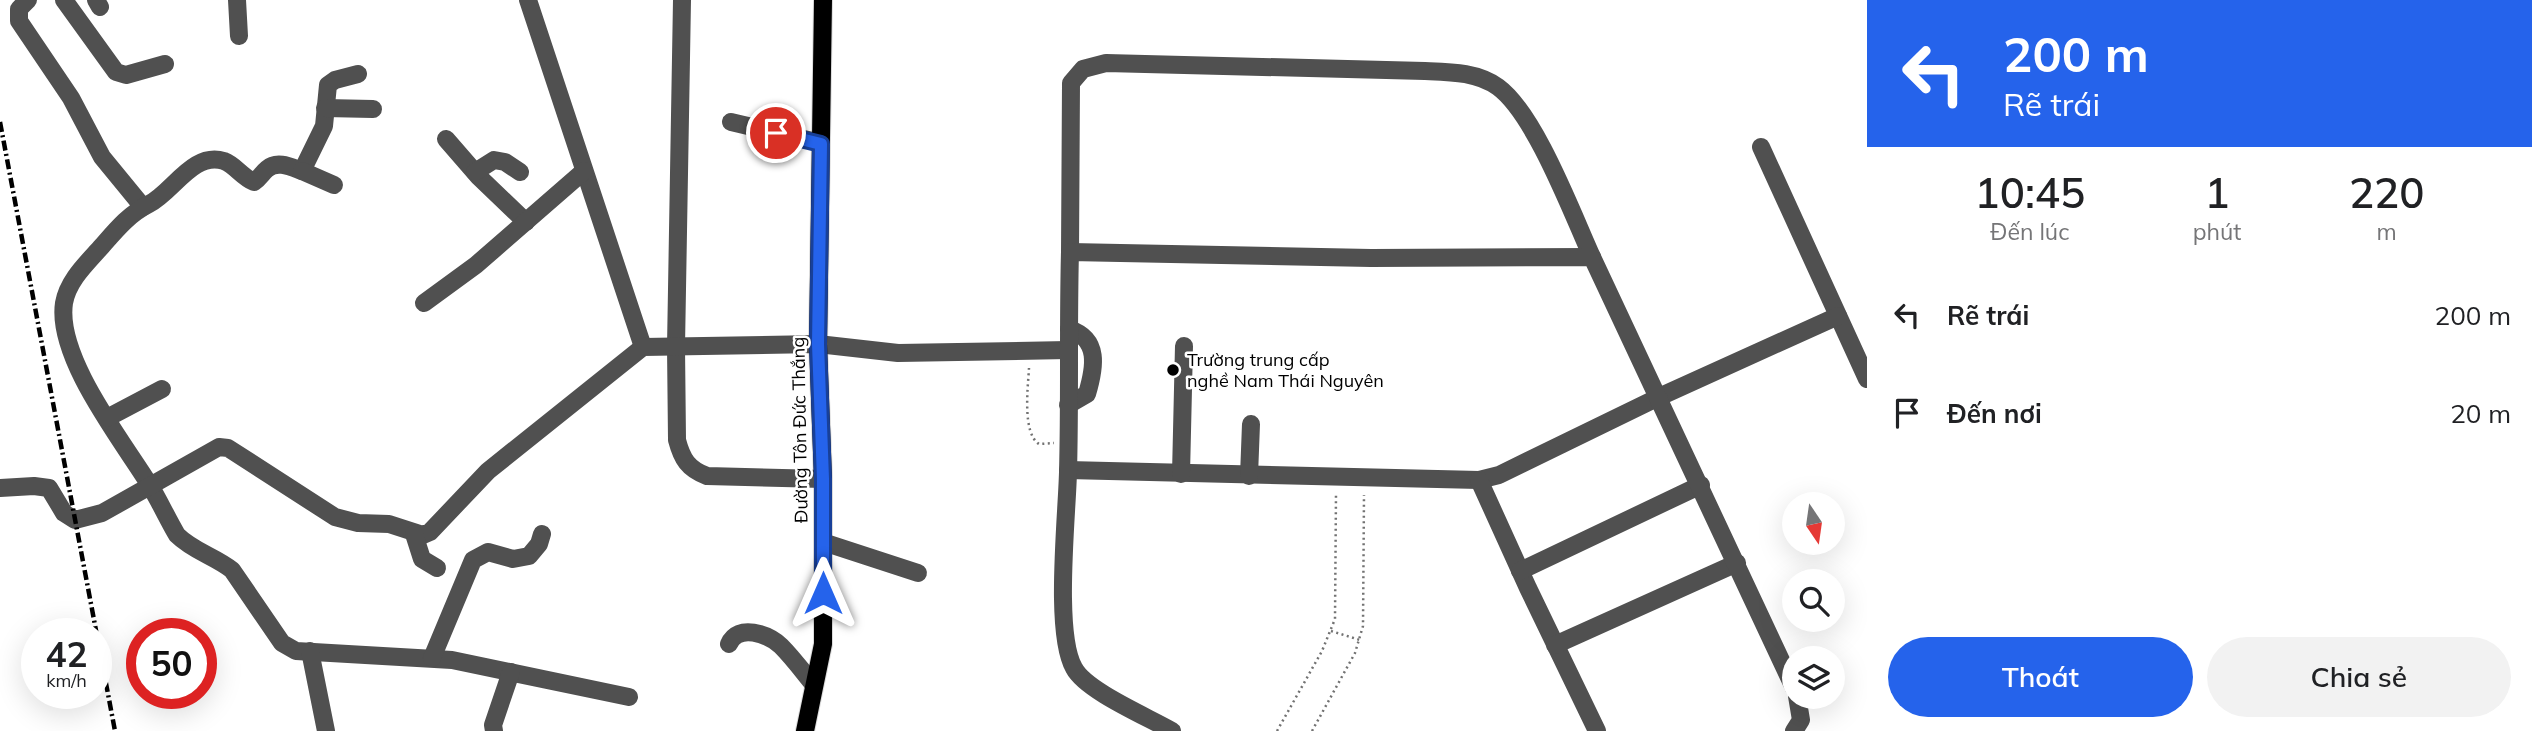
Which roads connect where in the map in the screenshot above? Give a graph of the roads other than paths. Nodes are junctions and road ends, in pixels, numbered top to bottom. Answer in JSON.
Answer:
{"nodes":[{"id":1,"x":27,"y":0,"type":"edge"},
{"id":2,"x":64,"y":0,"type":"edge"},
{"id":3,"x":237,"y":0,"type":"edge"},
{"id":4,"x":528,"y":0,"type":"edge"},
{"id":5,"x":682,"y":0,"type":"edge"},
{"id":6,"x":823,"y":0,"type":"edge"},
{"id":7,"x":239,"y":36,"type":"dead end"},
{"id":8,"x":165,"y":64,"type":"dead end"},
{"id":9,"x":358,"y":74,"type":"dead end"},
{"id":10,"x":326,"y":108,"type":"junction"},
{"id":11,"x":373,"y":109,"type":"dead end"},
{"id":12,"x":731,"y":122,"type":"dead end"},
{"id":13,"x":446,"y":139,"type":"dead end"},
{"id":14,"x":821,"y":144,"type":"junction"},
{"id":15,"x":1761,"y":147,"type":"dead end"},
{"id":16,"x":302,"y":171,"type":"junction"},
{"id":17,"x":584,"y":171,"type":"junction"},
{"id":18,"x":475,"y":172,"type":"junction"},
{"id":19,"x":520,"y":172,"type":"dead end"},
{"id":20,"x":334,"y":185,"type":"dead end"},
{"id":21,"x":144,"y":207,"type":"junction"},
{"id":22,"x":526,"y":222,"type":"junction"},
{"id":23,"x":1070,"y":252,"type":"junction"},
{"id":24,"x":1592,"y":257,"type":"junction"},
{"id":25,"x":424,"y":303,"type":"dead end"},
{"id":26,"x":1838,"y":316,"type":"junction"},
{"id":27,"x":1069,"y":329,"type":"junction"},
{"id":28,"x":818,"y":344,"type":"junction"},
{"id":29,"x":676,"y":346,"type":"junction"},
{"id":30,"x":1184,"y":346,"type":"dead end"},
{"id":31,"x":643,"y":347,"type":"junction"},
{"id":32,"x":1068,"y":350,"type":"junction"},
{"id":33,"x":1866,"y":371,"type":"edge"},
{"id":34,"x":162,"y":389,"type":"dead end"},
{"id":35,"x":1659,"y":397,"type":"junction"},
{"id":36,"x":1068,"y":405,"type":"junction"},
{"id":37,"x":107,"y":418,"type":"junction"},
{"id":38,"x":1251,"y":424,"type":"dead end"},
{"id":39,"x":1068,"y":470,"type":"junction"},
{"id":40,"x":1181,"y":474,"type":"junction"},
{"id":41,"x":1249,"y":476,"type":"junction"},
{"id":42,"x":823,"y":479,"type":"junction"},
{"id":43,"x":1479,"y":480,"type":"junction"},
{"id":44,"x":1700,"y":485,"type":"junction"},
{"id":45,"x":151,"y":487,"type":"junction"},
{"id":46,"x":0,"y":488,"type":"edge"},
{"id":47,"x":414,"y":534,"type":"junction"},
{"id":48,"x":542,"y":534,"type":"dead end"},
{"id":49,"x":823,"y":542,"type":"junction"},
{"id":50,"x":1737,"y":563,"type":"junction"},
{"id":51,"x":437,"y":568,"type":"dead end"},
{"id":52,"x":1520,"y":570,"type":"junction"},
{"id":53,"x":918,"y":573,"type":"dead end"},
{"id":54,"x":729,"y":644,"type":"dead end"},
{"id":55,"x":1555,"y":645,"type":"junction"},
{"id":56,"x":310,"y":651,"type":"junction"},
{"id":57,"x":432,"y":658,"type":"junction"},
{"id":58,"x":1782,"y":662,"type":"edge"},
{"id":59,"x":510,"y":672,"type":"junction"},
{"id":60,"x":814,"y":685,"type":"junction"},
{"id":61,"x":629,"y":697,"type":"dead end"},
{"id":62,"x":1799,"y":709,"type":"edge"},
{"id":63,"x":326,"y":731,"type":"edge"},
{"id":64,"x":494,"y":731,"type":"edge"},
{"id":65,"x":805,"y":731,"type":"edge"},
{"id":66,"x":1172,"y":731,"type":"edge"},
{"id":67,"x":1597,"y":731,"type":"edge"},
{"id":68,"x":1794,"y":731,"type":"edge"}],
"edges":[{"from":1,"to":21,"type":"street"},
{"from":2,"to":8,"type":"street"},
{"from":3,"to":7,"type":"street"},
{"from":4,"to":17,"type":"street"},
{"from":5,"to":29,"type":"street"},
{"from":6,"to":14,"type":"main road","name":"Đường Tôn Đức Thắng"},
{"from":9,"to":10,"type":"street"},
{"from":10,"to":11,"type":"street"},
{"from":10,"to":16,"type":"street"},
{"from":12,"to":14,"type":"street"},
{"from":13,"to":18,"type":"street"},
{"from":14,"to":28,"type":"main road","name":"Đường Tôn Đức Thắng"},
{"from":15,"to":26,"type":"street"},
{"from":16,"to":20,"type":"street"},
{"from":16,"to":21,"type":"street"},
{"from":17,"to":22,"type":"street"},
{"from":17,"to":31,"type":"street"},
{"from":18,"to":19,"type":"street"},
{"from":18,"to":22,"type":"street"},
{"from":21,"to":37,"type":"street"},
{"from":22,"to":25,"type":"street"},
{"from":23,"to":24,"type":"street"},
{"from":23,"to":24,"type":"street"},
{"from":23,"to":27,"type":"street"},
{"from":24,"to":35,"type":"street"},
{"from":26,"to":33,"type":"street"},
{"from":26,"to":35,"type":"street"},
{"from":27,"to":32,"type":"street"},
{"from":27,"to":36,"type":"street"},
{"from":28,"to":29,"type":"street"},
{"from":28,"to":32,"type":"street"},
{"from":28,"to":42,"type":"main road","name":"Đường Tôn Đức Thắng"},
{"from":29,"to":31,"type":"street"},
{"from":29,"to":42,"type":"street"},
{"from":30,"to":40,"type":"street"},
{"from":31,"to":47,"type":"street"},
{"from":32,"to":36,"type":"street"},
{"from":34,"to":37,"type":"street"},
{"from":35,"to":43,"type":"street"},
{"from":35,"to":44,"type":"street"},
{"from":36,"to":39,"type":"street"},
{"from":37,"to":45,"type":"street"},
{"from":38,"to":41,"type":"street"},
{"from":39,"to":40,"type":"street"},
{"from":39,"to":66,"type":"street"},
{"from":40,"to":41,"type":"street"},
{"from":41,"to":43,"type":"street"},
{"from":42,"to":49,"type":"main road","name":"Đường Tôn Đức Thắng"},
{"from":43,"to":52,"type":"street"},
{"from":44,"to":50,"type":"street"},
{"from":44,"to":52,"type":"street"},
{"from":45,"to":46,"type":"street"},
{"from":45,"to":47,"type":"street"},
{"from":45,"to":56,"type":"street"},
{"from":47,"to":51,"type":"street"},
{"from":48,"to":57,"type":"street"},
{"from":49,"to":53,"type":"street"},
{"from":49,"to":60,"type":"main road","name":"Đường Tôn Đức Thắng"},
{"from":50,"to":55,"type":"street"},
{"from":50,"to":58,"type":"street"},
{"from":52,"to":55,"type":"street"},
{"from":54,"to":60,"type":"street"},
{"from":55,"to":67,"type":"street"},
{"from":56,"to":57,"type":"street"},
{"from":56,"to":63,"type":"street"},
{"from":57,"to":59,"type":"street"},
{"from":59,"to":61,"type":"street"},
{"from":59,"to":64,"type":"street"},
{"from":60,"to":65,"type":"main road","name":"Đường Tôn Đức Thắng"},
{"from":62,"to":68,"type":"street"}]}
